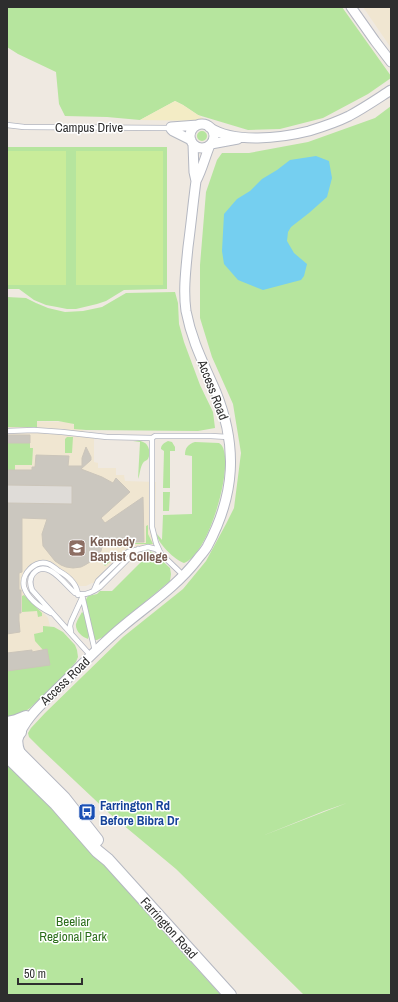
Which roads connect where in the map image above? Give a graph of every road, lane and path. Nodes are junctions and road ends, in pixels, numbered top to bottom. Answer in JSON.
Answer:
{"nodes":[{"id":1,"x":351,"y":7,"type":"edge"},
{"id":2,"x":391,"y":62,"type":"edge"},
{"id":3,"x":391,"y":90,"type":"edge"},
{"id":4,"x":7,"y":125,"type":"edge"},
{"id":5,"x":198,"y":125,"type":"junction"},
{"id":6,"x":210,"y":127,"type":"junction"},
{"id":7,"x":170,"y":128,"type":"junction"},
{"id":8,"x":243,"y":137,"type":"junction"},
{"id":9,"x":192,"y":142,"type":"junction"},
{"id":10,"x":210,"y":145,"type":"junction"},
{"id":11,"x":196,"y":181,"type":"junction"},
{"id":12,"x":7,"y":431,"type":"edge"},
{"id":13,"x":229,"y":437,"type":"junction"},
{"id":14,"x":152,"y":438,"type":"junction"},
{"id":15,"x":160,"y":552,"type":"junction"},
{"id":16,"x":184,"y":576,"type":"junction"},
{"id":17,"x":82,"y":595,"type":"junction"},
{"id":18,"x":73,"y":635,"type":"junction"},
{"id":19,"x":93,"y":654,"type":"junction"},
{"id":20,"x":29,"y":715,"type":"junction"},
{"id":21,"x":7,"y":723,"type":"edge"},
{"id":22,"x":7,"y":731,"type":"edge"},
{"id":23,"x":20,"y":732,"type":"junction"},
{"id":24,"x":7,"y":738,"type":"edge"},
{"id":25,"x":7,"y":742,"type":"edge"},
{"id":26,"x":7,"y":750,"type":"edge"},
{"id":27,"x":21,"y":755,"type":"junction"},
{"id":28,"x":7,"y":756,"type":"edge"},
{"id":29,"x":61,"y":810,"type":"junction"},
{"id":30,"x":108,"y":860,"type":"junction"},
{"id":31,"x":230,"y":995,"type":"edge"}],
"edges":[{"from":1,"to":2,"type":"street"},
{"from":3,"to":8,"type":"street"},
{"from":4,"to":7,"type":"lane","name":"Campus Drive"},
{"from":5,"to":6,"type":"street"},
{"from":5,"to":7,"type":"street"},
{"from":5,"to":9,"type":"street"},
{"from":6,"to":8,"type":"street"},
{"from":6,"to":10,"type":"street"},
{"from":7,"to":9,"type":"street"},
{"from":8,"to":10,"type":"street"},
{"from":9,"to":10,"type":"street"},
{"from":9,"to":11,"type":"street","name":"Access Road"},
{"from":10,"to":11,"type":"street","name":"Access Road"},
{"from":11,"to":13,"type":"street","name":"Access Road"},
{"from":12,"to":14,"type":"lane"},
{"from":13,"to":14,"type":"lane"},
{"from":13,"to":16,"type":"street","name":"Access Road"},
{"from":14,"to":15,"type":"lane"},
{"from":15,"to":16,"type":"lane"},
{"from":15,"to":17,"type":"lane"},
{"from":16,"to":19,"type":"street","name":"Access Road"},
{"from":17,"to":18,"type":"lane"},
{"from":17,"to":18,"type":"lane"},
{"from":17,"to":19,"type":"lane"},
{"from":18,"to":19,"type":"lane"},
{"from":19,"to":20,"type":"street","name":"Access Road"},
{"from":20,"to":21,"type":"main road"},
{"from":20,"to":22,"type":"street","name":"Access Road"},
{"from":20,"to":23,"type":"street","name":"Access Road"},
{"from":23,"to":24,"type":"main road"},
{"from":23,"to":27,"type":"street"},
{"from":25,"to":27,"type":"main road","name":"Farrington Road"},
{"from":26,"to":29,"type":"main road"},
{"from":27,"to":30,"type":"main road","name":"Farrington Road"},
{"from":28,"to":29,"type":"main road","name":"Farrington Road"},
{"from":29,"to":30,"type":"main road","name":"Farrington Road"},
{"from":30,"to":31,"type":"main road","name":"Farrington Road"}]}
